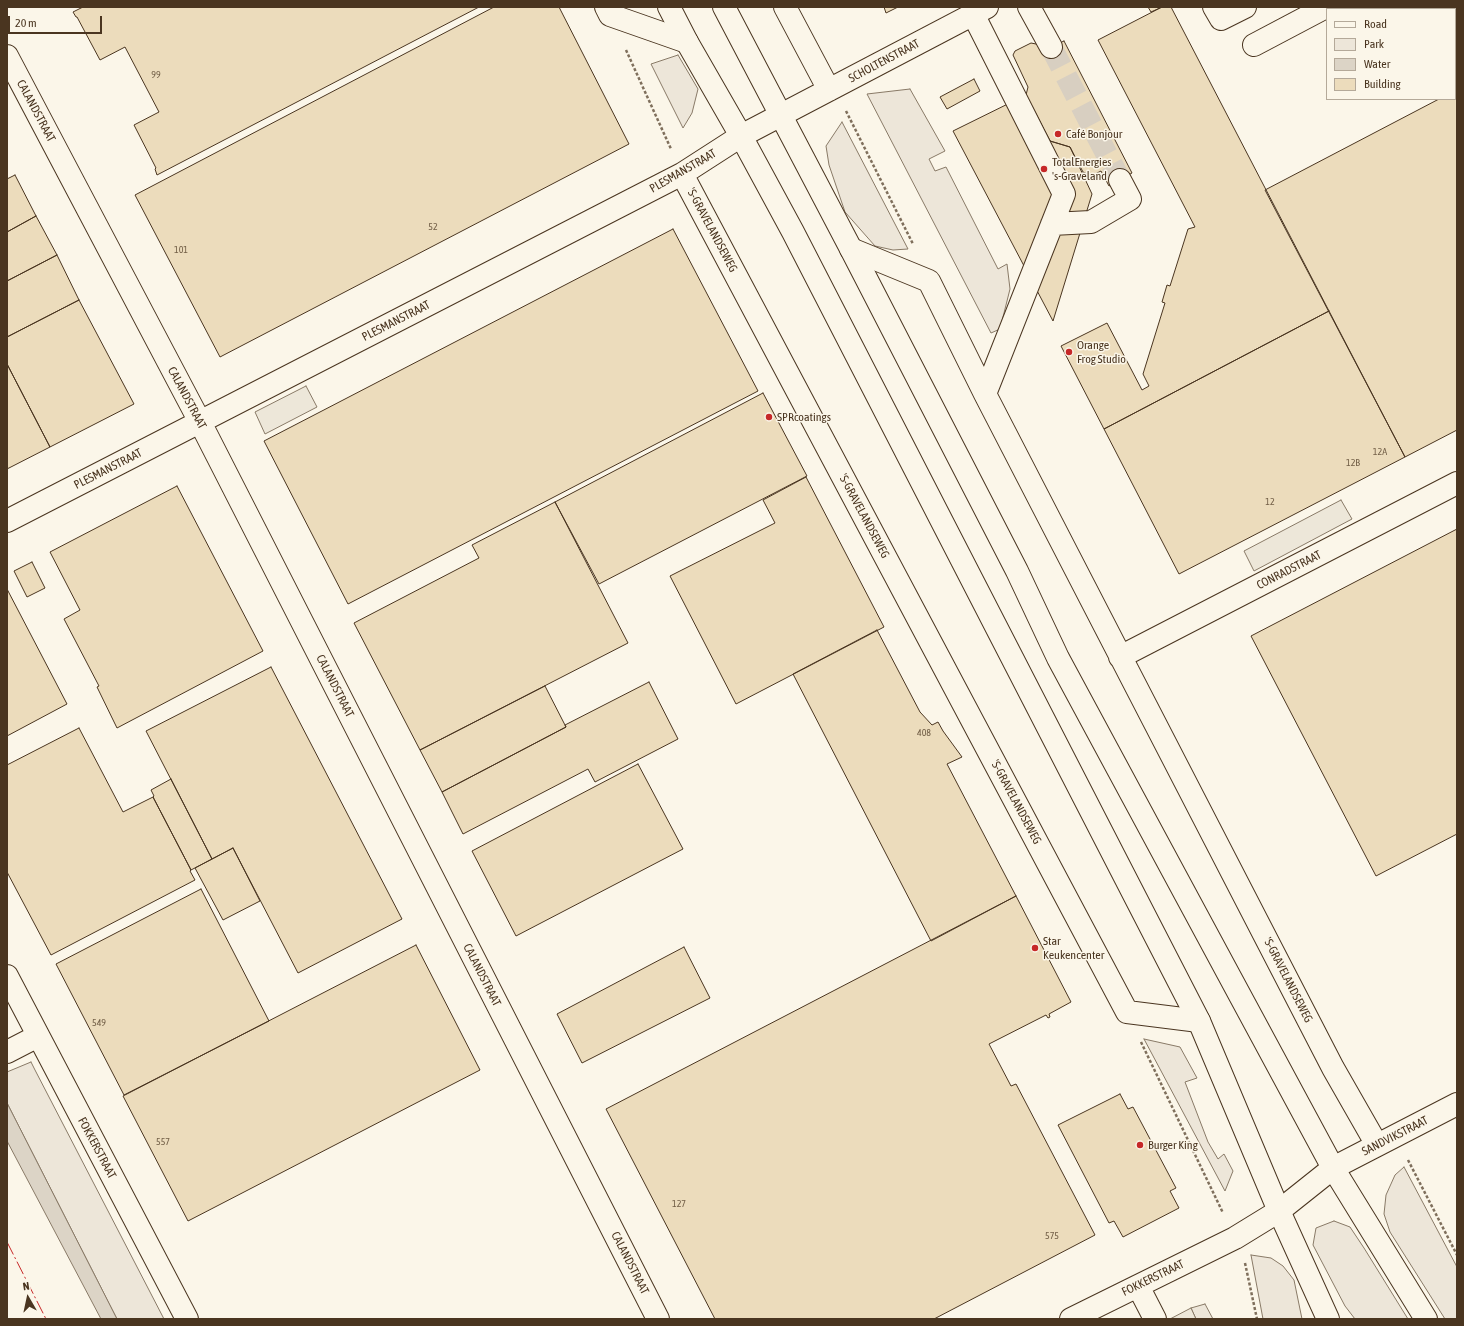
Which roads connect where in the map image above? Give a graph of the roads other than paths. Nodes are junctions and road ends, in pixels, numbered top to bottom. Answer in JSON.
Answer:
{"nodes":[{"id":1,"x":669,"y":7,"type":"edge"},
{"id":2,"x":724,"y":7,"type":"edge"},
{"id":3,"x":785,"y":7,"type":"edge"},
{"id":4,"x":1029,"y":7,"type":"edge"},
{"id":5,"x":1214,"y":7,"type":"edge"},
{"id":6,"x":1244,"y":7,"type":"edge"},
{"id":7,"x":1326,"y":7,"type":"edge"},
{"id":8,"x":608,"y":11,"type":"edge"},
{"id":9,"x":980,"y":11,"type":"edge"},
{"id":10,"x":687,"y":42,"type":"junction"},
{"id":11,"x":1254,"y":45,"type":"dead end"},
{"id":12,"x":1051,"y":47,"type":"tunnel mouth"},
{"id":13,"x":7,"y":56,"type":"edge"},
{"id":14,"x":829,"y":90,"type":"junction"},
{"id":15,"x":781,"y":115,"type":"junction"},
{"id":16,"x":742,"y":136,"type":"junction"},
{"id":17,"x":682,"y":174,"type":"junction"},
{"id":18,"x":1120,"y":180,"type":"tunnel mouth"},
{"id":19,"x":1052,"y":224,"type":"junction"},
{"id":20,"x":851,"y":249,"type":"junction"},
{"id":21,"x":985,"y":394,"type":"junction"},
{"id":22,"x":200,"y":422,"type":"junction"},
{"id":23,"x":1457,"y":483,"type":"edge"},
{"id":24,"x":7,"y":521,"type":"edge"},
{"id":25,"x":1120,"y":656,"type":"junction"},
{"id":26,"x":7,"y":976,"type":"edge"},
{"id":27,"x":1199,"y":1021,"type":"junction"},
{"id":28,"x":38,"y":1036,"type":"junction"},
{"id":29,"x":7,"y":1052,"type":"edge"},
{"id":30,"x":1457,"y":1104,"type":"edge"},
{"id":31,"x":1377,"y":1145,"type":"junction"},
{"id":32,"x":1333,"y":1168,"type":"junction"},
{"id":33,"x":1278,"y":1211,"type":"junction"},
{"id":34,"x":1138,"y":1286,"type":"junction"},
{"id":35,"x":187,"y":1319,"type":"edge"},
{"id":36,"x":658,"y":1319,"type":"edge"},
{"id":37,"x":1071,"y":1319,"type":"edge"},
{"id":38,"x":1156,"y":1319,"type":"edge"},
{"id":39,"x":1328,"y":1319,"type":"edge"},
{"id":40,"x":1426,"y":1319,"type":"edge"}],
"edges":[{"from":1,"to":10,"type":"street"},
{"from":2,"to":15,"type":"street"},
{"from":3,"to":14,"type":"street"},
{"from":4,"to":12,"type":"street"},
{"from":5,"to":6,"type":"street"},
{"from":7,"to":11,"type":"street"},
{"from":8,"to":10,"type":"street"},
{"from":9,"to":14,"type":"street","name":"SCHOLTENSTRAAT"},
{"from":9,"to":19,"type":"street"},
{"from":10,"to":16,"type":"street"},
{"from":13,"to":22,"type":"street","name":"CALANDSTRAAT"},
{"from":14,"to":15,"type":"street","name":"SCHOLTENSTRAAT"},
{"from":15,"to":16,"type":"street","name":"PLESMANSTRAAT"},
{"from":15,"to":20,"type":"street"},
{"from":16,"to":17,"type":"street","name":"PLESMANSTRAAT"},
{"from":16,"to":27,"type":"street"},
{"from":17,"to":22,"type":"street","name":"PLESMANSTRAAT"},
{"from":17,"to":27,"type":"street","name":"'S-GRAVELANDSEWEG"},
{"from":18,"to":19,"type":"street"},
{"from":19,"to":21,"type":"street"},
{"from":20,"to":21,"type":"street","name":"'S-GRAVELANDSEWEG"},
{"from":20,"to":32,"type":"street"},
{"from":21,"to":25,"type":"street","name":"'S-GRAVELANDSEWEG"},
{"from":22,"to":24,"type":"street","name":"PLESMANSTRAAT"},
{"from":22,"to":36,"type":"street","name":"CALANDSTRAAT"},
{"from":23,"to":25,"type":"street","name":"CONRADSTRAAT"},
{"from":25,"to":31,"type":"street","name":"'S-GRAVELANDSEWEG"},
{"from":26,"to":28,"type":"street","name":"FOKKERSTRAAT"},
{"from":27,"to":33,"type":"street"},
{"from":28,"to":29,"type":"street"},
{"from":28,"to":35,"type":"street","name":"FOKKERSTRAAT"},
{"from":30,"to":31,"type":"street","name":"SANDVIKSTRAAT"},
{"from":31,"to":32,"type":"street","name":"SANDVIKSTRAAT"},
{"from":32,"to":33,"type":"street"},
{"from":32,"to":40,"type":"street"},
{"from":33,"to":34,"type":"street","name":"FOKKERSTRAAT"},
{"from":33,"to":39,"type":"street"},
{"from":34,"to":37,"type":"street","name":"FOKKERSTRAAT"},
{"from":34,"to":38,"type":"street"}]}
